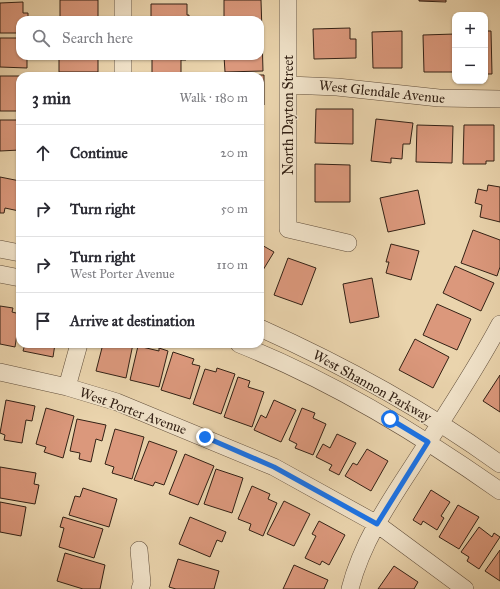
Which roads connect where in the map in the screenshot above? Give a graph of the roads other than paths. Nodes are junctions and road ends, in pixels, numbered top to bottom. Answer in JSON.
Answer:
{"nodes":[{"id":1,"x":123,"y":0,"type":"edge"},
{"id":2,"x":288,"y":0,"type":"edge"},
{"id":3,"x":123,"y":16,"type":"edge"},
{"id":4,"x":123,"y":60,"type":"edge"},
{"id":5,"x":123,"y":72,"type":"edge"},
{"id":6,"x":288,"y":85,"type":"junction"},
{"id":7,"x":500,"y":99,"type":"edge"},
{"id":8,"x":348,"y":243,"type":"dead end"},
{"id":9,"x":0,"y":249,"type":"edge"},
{"id":10,"x":16,"y":252,"type":"edge"},
{"id":11,"x":0,"y":274,"type":"edge"},
{"id":12,"x":16,"y":277,"type":"edge"},
{"id":13,"x":264,"y":330,"type":"edge"},
{"id":14,"x":499,"y":330,"type":"edge"},
{"id":15,"x":78,"y":348,"type":"edge"},
{"id":16,"x":248,"y":348,"type":"edge"},
{"id":17,"x":0,"y":372,"type":"edge"},
{"id":18,"x":67,"y":387,"type":"junction"},
{"id":19,"x":440,"y":423,"type":"junction"},
{"id":20,"x":428,"y":442,"type":"junction"},
{"id":21,"x":500,"y":464,"type":"edge"},
{"id":22,"x":500,"y":491,"type":"edge"},
{"id":23,"x":377,"y":524,"type":"junction"},
{"id":24,"x":139,"y":550,"type":"dead end"},
{"id":25,"x":140,"y":589,"type":"edge"},
{"id":26,"x":350,"y":589,"type":"edge"},
{"id":27,"x":465,"y":589,"type":"edge"}],
"edges":[{"from":1,"to":3,"type":"street"},
{"from":2,"to":6,"type":"street","name":"North Dayton Street"},
{"from":4,"to":5,"type":"street"},
{"from":6,"to":7,"type":"street","name":"West Glendale Avenue"},
{"from":6,"to":8,"type":"street","name":"North Dayton Street"},
{"from":9,"to":10,"type":"street"},
{"from":11,"to":12,"type":"street"},
{"from":13,"to":19,"type":"street","name":"West Shannon Parkway"},
{"from":14,"to":19,"type":"street"},
{"from":15,"to":18,"type":"street"},
{"from":16,"to":20,"type":"street","name":"West Shannon Parkway"},
{"from":17,"to":18,"type":"street","name":"West Porter Avenue"},
{"from":18,"to":23,"type":"street","name":"West Porter Avenue"},
{"from":19,"to":20,"type":"street"},
{"from":19,"to":21,"type":"street","name":"West Shannon Parkway"},
{"from":20,"to":22,"type":"street","name":"West Shannon Parkway"},
{"from":20,"to":23,"type":"street"},
{"from":23,"to":26,"type":"street"},
{"from":23,"to":27,"type":"street","name":"West Porter Avenue"},
{"from":24,"to":25,"type":"street"}]}
